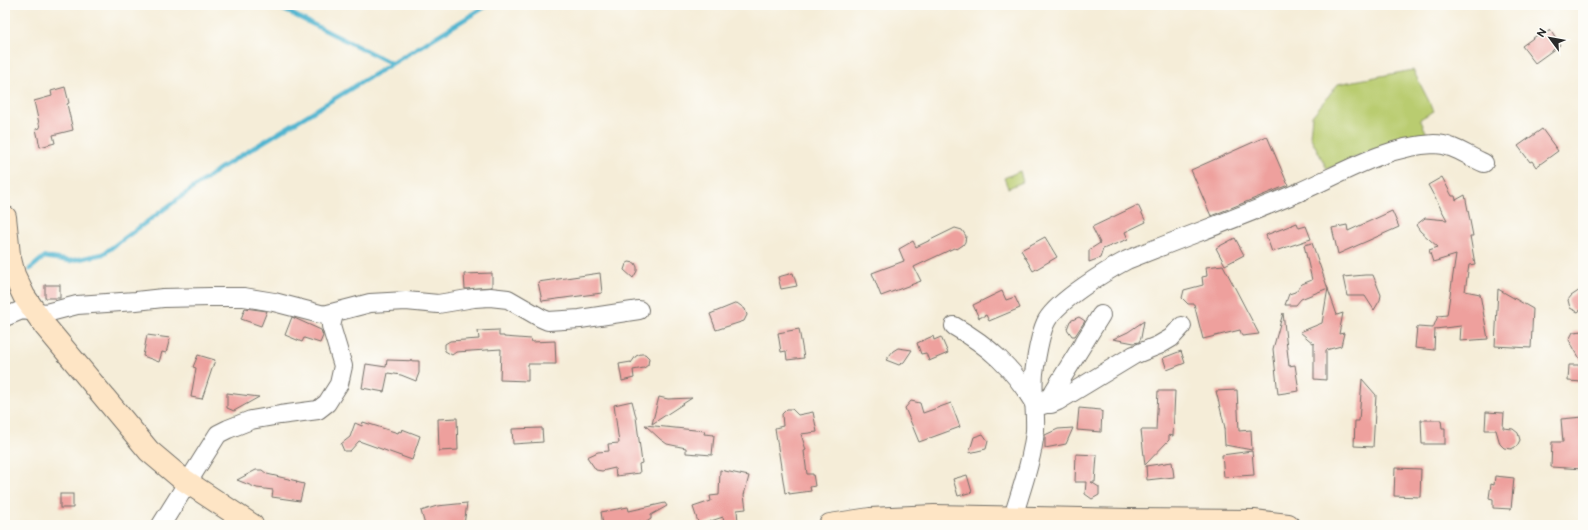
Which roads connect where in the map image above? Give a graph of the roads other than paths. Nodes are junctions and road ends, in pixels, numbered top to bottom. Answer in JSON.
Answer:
{"nodes":[{"id":1,"x":1484,"y":163,"type":"dead end"},
{"id":2,"x":5,"y":217,"type":"edge"},
{"id":3,"x":639,"y":310,"type":"dead end"},
{"id":4,"x":33,"y":311,"type":"junction"},
{"id":5,"x":334,"y":314,"type":"junction"},
{"id":6,"x":1101,"y":315,"type":"dead end"},
{"id":7,"x":5,"y":317,"type":"edge"},
{"id":8,"x":954,"y":326,"type":"dead end"},
{"id":9,"x":1182,"y":326,"type":"dead end"},
{"id":10,"x":1038,"y":407,"type":"junction"},
{"id":11,"x":188,"y":482,"type":"junction"},
{"id":12,"x":1013,"y":517,"type":"junction"},
{"id":13,"x":1130,"y":523,"type":"edge"},
{"id":14,"x":161,"y":525,"type":"edge"},
{"id":15,"x":252,"y":525,"type":"edge"},
{"id":16,"x":830,"y":525,"type":"edge"},
{"id":17,"x":1288,"y":525,"type":"edge"}],
"edges":[{"from":1,"to":10,"type":"street"},
{"from":2,"to":4,"type":"street"},
{"from":3,"to":5,"type":"street"},
{"from":4,"to":5,"type":"street"},
{"from":4,"to":7,"type":"street"},
{"from":4,"to":11,"type":"street"},
{"from":5,"to":11,"type":"street"},
{"from":6,"to":10,"type":"street"},
{"from":8,"to":10,"type":"street"},
{"from":9,"to":10,"type":"street"},
{"from":10,"to":12,"type":"street"},
{"from":11,"to":14,"type":"street"},
{"from":11,"to":15,"type":"street"},
{"from":12,"to":13,"type":"street"},
{"from":12,"to":16,"type":"street"},
{"from":13,"to":17,"type":"street"}]}
